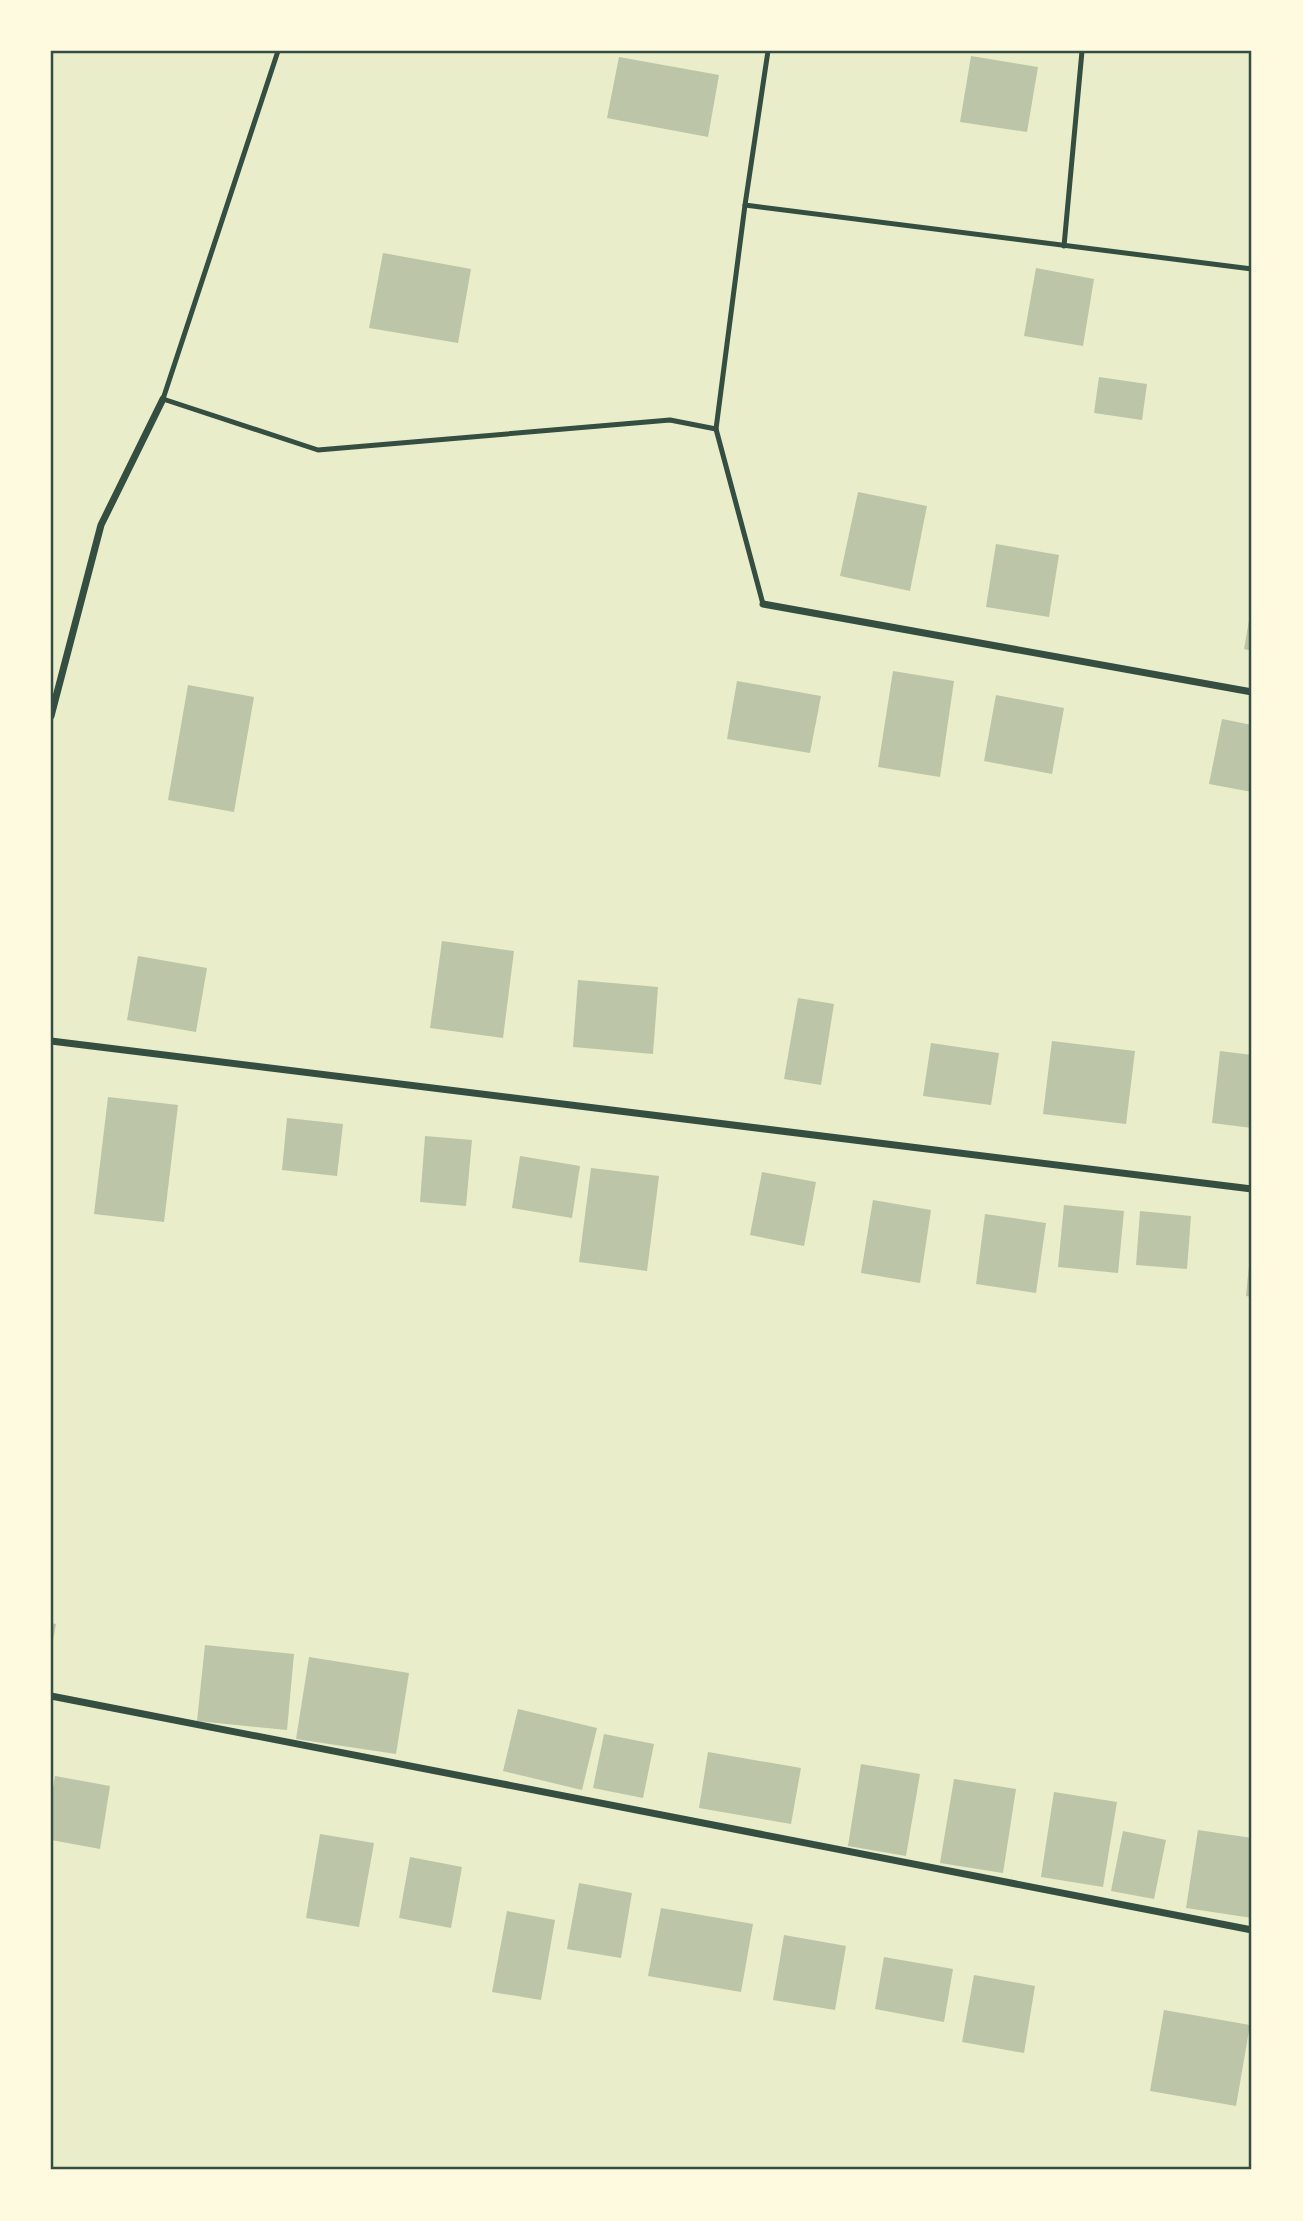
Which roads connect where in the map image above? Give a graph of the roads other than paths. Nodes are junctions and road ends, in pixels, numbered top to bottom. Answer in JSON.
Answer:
{"nodes":[{"id":1,"x":278,"y":51,"type":"edge"},
{"id":2,"x":768,"y":51,"type":"edge"},
{"id":3,"x":1082,"y":51,"type":"edge"},
{"id":4,"x":745,"y":205,"type":"junction"},
{"id":5,"x":1064,"y":246,"type":"junction"},
{"id":6,"x":1252,"y":270,"type":"edge"},
{"id":7,"x":163,"y":400,"type":"junction"},
{"id":8,"x":716,"y":429,"type":"junction"},
{"id":9,"x":763,"y":604,"type":"joint"},
{"id":10,"x":1252,"y":692,"type":"edge"},
{"id":11,"x":51,"y":716,"type":"edge"},
{"id":12,"x":51,"y":1041,"type":"edge"},
{"id":13,"x":1252,"y":1189,"type":"edge"},
{"id":14,"x":51,"y":1696,"type":"edge"},
{"id":15,"x":1252,"y":1930,"type":"edge"}],
"edges":[{"from":1,"to":7,"type":"lane"},
{"from":2,"to":4,"type":"lane"},
{"from":3,"to":5,"type":"lane"},
{"from":4,"to":5,"type":"lane"},
{"from":4,"to":8,"type":"lane"},
{"from":5,"to":6,"type":"lane"},
{"from":7,"to":8,"type":"lane"},
{"from":7,"to":11,"type":"street"},
{"from":8,"to":9,"type":"lane"},
{"from":9,"to":10,"type":"street"},
{"from":12,"to":13,"type":"street"},
{"from":14,"to":15,"type":"street"}]}
